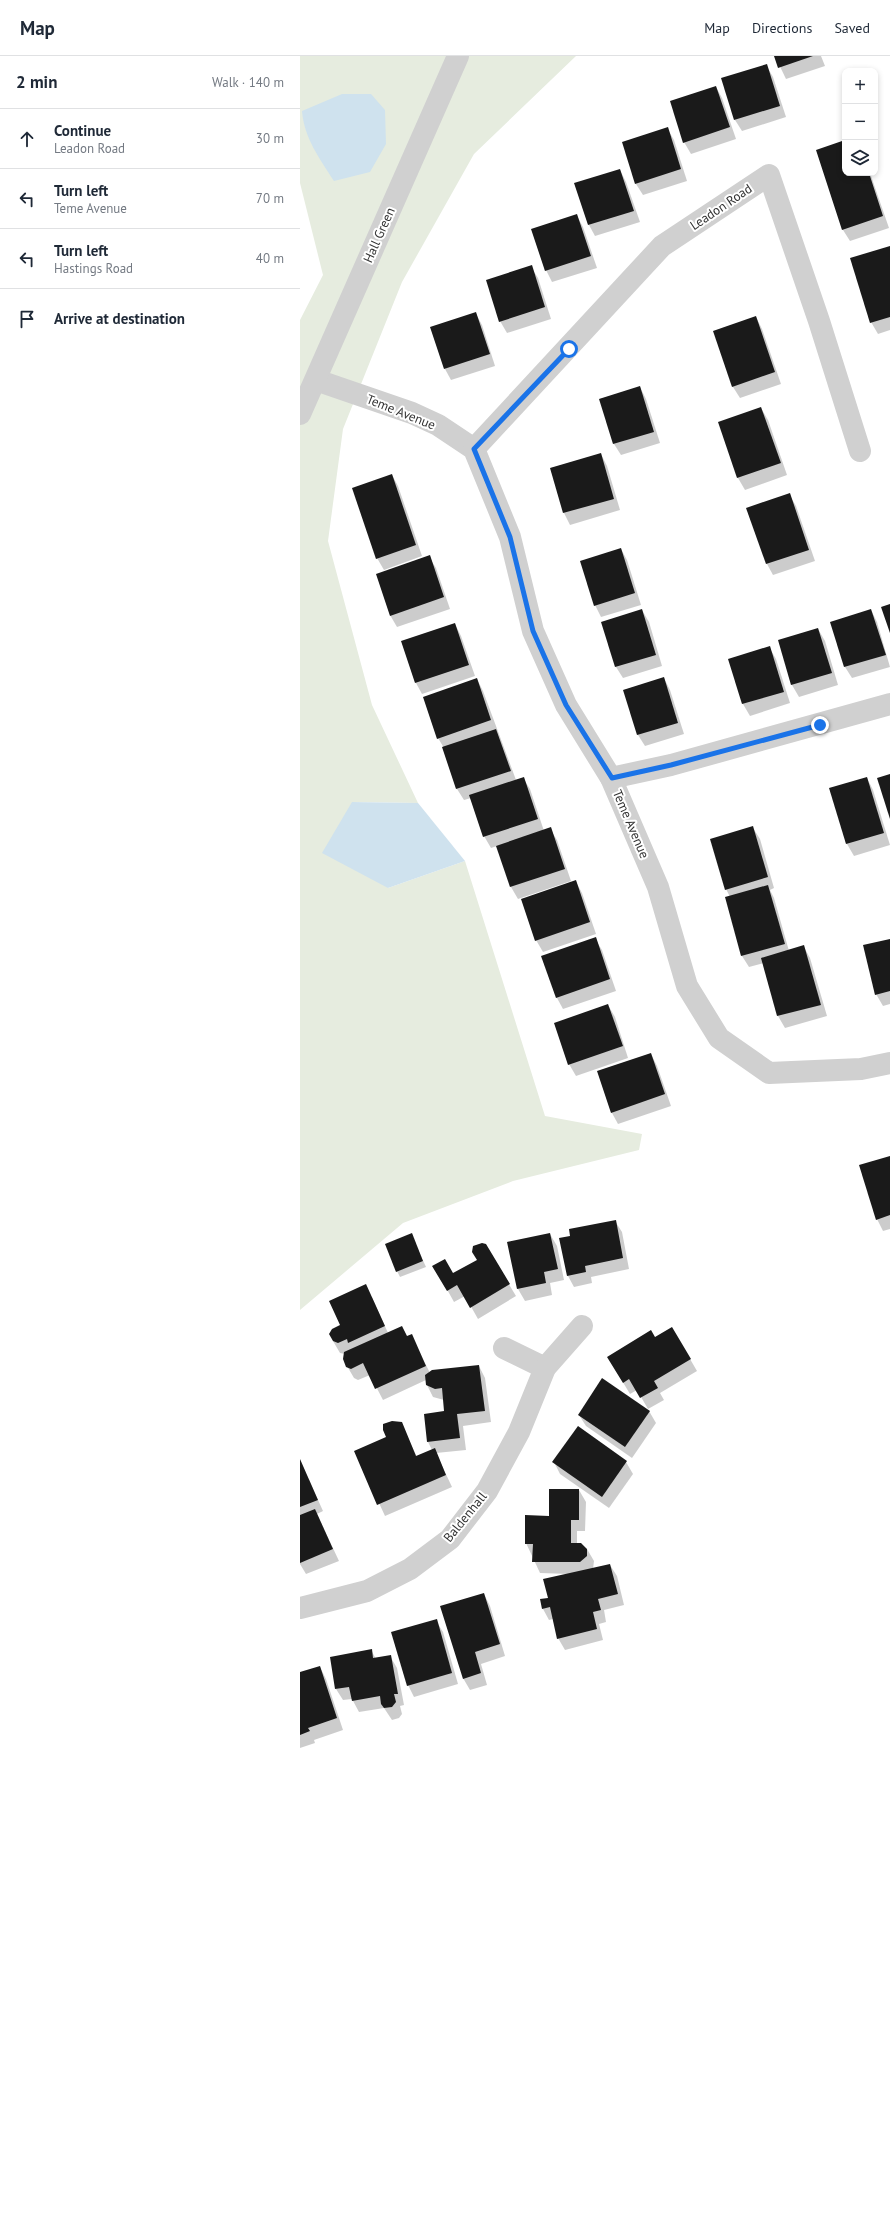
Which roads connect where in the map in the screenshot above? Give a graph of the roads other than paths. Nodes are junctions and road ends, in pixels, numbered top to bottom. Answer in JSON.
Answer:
{"nodes":[{"id":1,"x":458,"y":56,"type":"edge"},
{"id":2,"x":316,"y":380,"type":"junction"},
{"id":3,"x":300,"y":414,"type":"edge"},
{"id":4,"x":474,"y":449,"type":"junction"},
{"id":5,"x":860,"y":451,"type":"dead end"},
{"id":6,"x":890,"y":704,"type":"edge"},
{"id":7,"x":612,"y":778,"type":"junction"},
{"id":8,"x":890,"y":1063,"type":"edge"},
{"id":9,"x":582,"y":1326,"type":"dead end"},
{"id":10,"x":504,"y":1348,"type":"dead end"},
{"id":11,"x":545,"y":1368,"type":"junction"},
{"id":12,"x":300,"y":1608,"type":"edge"}],
"edges":[{"from":1,"to":2,"type":"street","name":"Hall Green"},
{"from":2,"to":3,"type":"street","name":"Hall Green"},
{"from":2,"to":4,"type":"street","name":"Teme Avenue"},
{"from":4,"to":5,"type":"street","name":"Leadon Road"},
{"from":4,"to":7,"type":"street","name":"Teme Avenue"},
{"from":6,"to":7,"type":"street"},
{"from":7,"to":8,"type":"street","name":"Teme Avenue"},
{"from":9,"to":11,"type":"street","name":"Baldenhall"},
{"from":10,"to":11,"type":"street"},
{"from":11,"to":12,"type":"street","name":"Baldenhall"}]}
